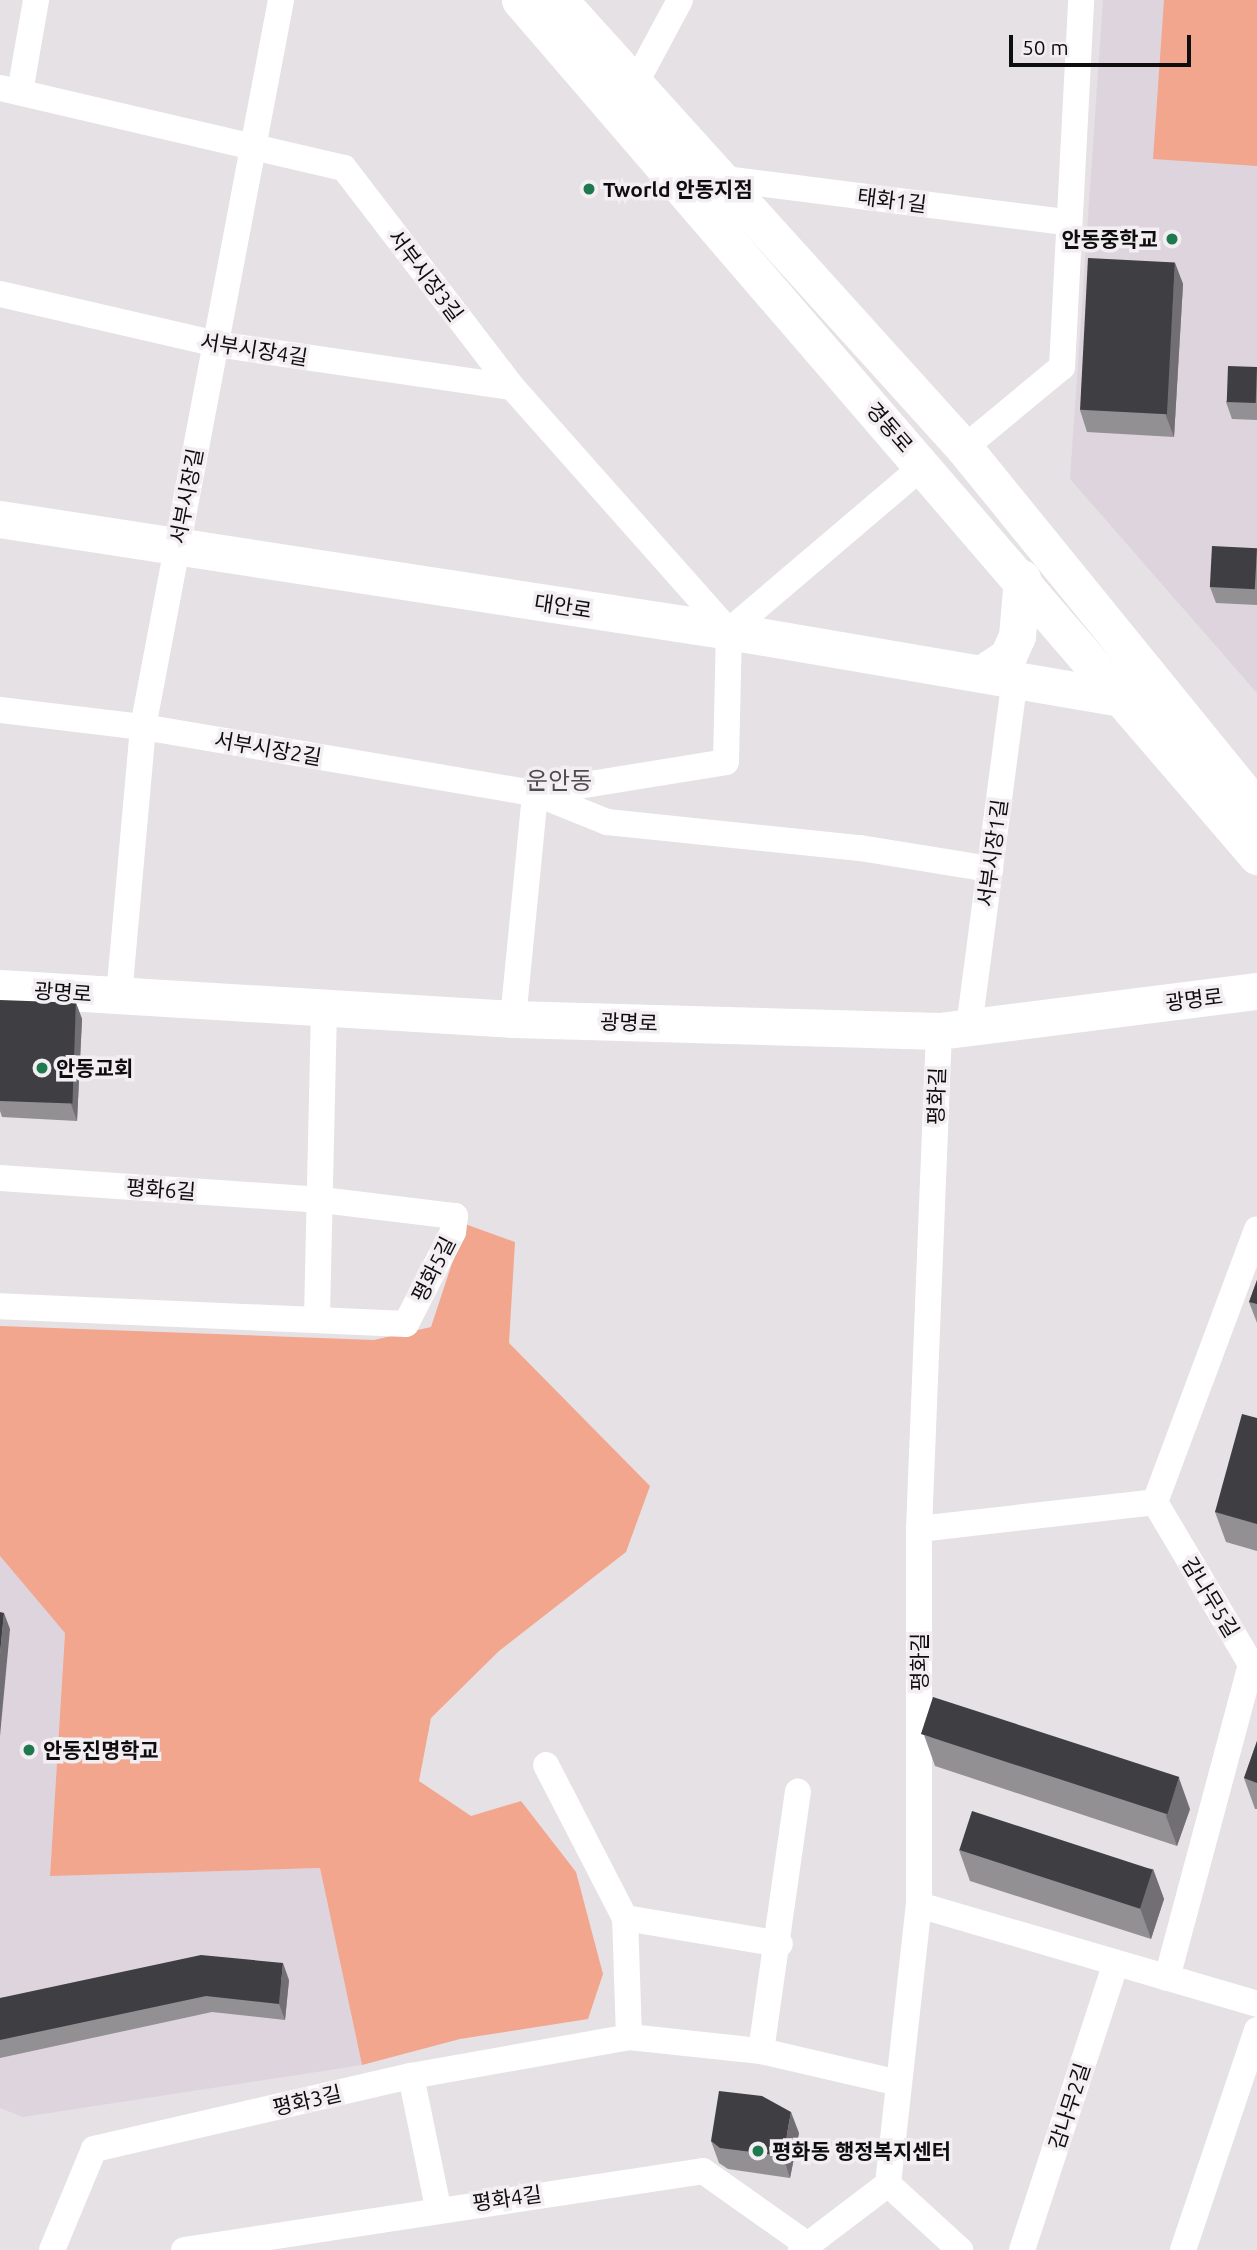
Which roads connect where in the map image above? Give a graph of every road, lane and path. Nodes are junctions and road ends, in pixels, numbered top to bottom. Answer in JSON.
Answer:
{"nodes":[{"id":1,"x":36,"y":0,"type":"edge"},
{"id":2,"x":281,"y":0,"type":"edge"},
{"id":3,"x":520,"y":0,"type":"edge"},
{"id":4,"x":559,"y":0,"type":"edge"},
{"id":5,"x":680,"y":0,"type":"edge"},
{"id":6,"x":1081,"y":0,"type":"edge"},
{"id":7,"x":635,"y":83,"type":"junction"},
{"id":8,"x":10,"y":90,"type":"edge"},
{"id":9,"x":252,"y":143,"type":"junction"},
{"id":10,"x":717,"y":178,"type":"junction"},
{"id":11,"x":1067,"y":222,"type":"junction"},
{"id":12,"x":0,"y":294,"type":"edge"},
{"id":13,"x":216,"y":344,"type":"junction"},
{"id":14,"x":512,"y":387,"type":"junction"},
{"id":15,"x":964,"y":448,"type":"junction"},
{"id":16,"x":924,"y":465,"type":"junction"},
{"id":17,"x":0,"y":519,"type":"edge"},
{"id":18,"x":176,"y":547,"type":"junction"},
{"id":19,"x":1022,"y":578,"type":"junction"},
{"id":20,"x":729,"y":631,"type":"junction"},
{"id":21,"x":999,"y":676,"type":"junction"},
{"id":22,"x":1125,"y":699,"type":"junction"},
{"id":23,"x":0,"y":710,"type":"edge"},
{"id":24,"x":143,"y":727,"type":"junction"},
{"id":25,"x":535,"y":793,"type":"junction"},
{"id":26,"x":1257,"y":808,"type":"edge"},
{"id":27,"x":1257,"y":856,"type":"edge"},
{"id":28,"x":990,"y":869,"type":"junction"},
{"id":29,"x":0,"y":988,"type":"edge"},
{"id":30,"x":1257,"y":991,"type":"edge"},
{"id":31,"x":119,"y":996,"type":"junction"},
{"id":32,"x":324,"y":1008,"type":"junction"},
{"id":33,"x":513,"y":1019,"type":"junction"},
{"id":34,"x":954,"y":1029,"type":"junction"},
{"id":35,"x":0,"y":1178,"type":"edge"},
{"id":36,"x":322,"y":1200,"type":"junction"},
{"id":37,"x":1257,"y":1228,"type":"edge"},
{"id":38,"x":0,"y":1306,"type":"edge"},
{"id":39,"x":317,"y":1317,"type":"junction"},
{"id":40,"x":1155,"y":1502,"type":"junction"},
{"id":41,"x":919,"y":1529,"type":"junction"},
{"id":42,"x":546,"y":1765,"type":"dead end"},
{"id":43,"x":798,"y":1792,"type":"dead end"},
{"id":44,"x":919,"y":1905,"type":"junction"},
{"id":45,"x":625,"y":1919,"type":"junction"},
{"id":46,"x":780,"y":1944,"type":"junction"},
{"id":47,"x":1116,"y":1963,"type":"junction"},
{"id":48,"x":1167,"y":1978,"type":"junction"},
{"id":49,"x":1257,"y":2004,"type":"edge"},
{"id":50,"x":1257,"y":2030,"type":"edge"},
{"id":51,"x":629,"y":2037,"type":"junction"},
{"id":52,"x":761,"y":2051,"type":"junction"},
{"id":53,"x":411,"y":2076,"type":"junction"},
{"id":54,"x":898,"y":2083,"type":"junction"},
{"id":55,"x":888,"y":2184,"type":"junction"},
{"id":56,"x":438,"y":2208,"type":"junction"},
{"id":57,"x":805,"y":2248,"type":"edge"},
{"id":58,"x":52,"y":2250,"type":"edge"},
{"id":59,"x":184,"y":2250,"type":"edge"},
{"id":60,"x":960,"y":2250,"type":"edge"},
{"id":61,"x":1023,"y":2250,"type":"edge"},
{"id":62,"x":1183,"y":2250,"type":"edge"}],
"edges":[{"from":1,"to":8,"type":"street","name":"서부시장3길"},
{"from":2,"to":9,"type":"street","name":"서부시장길"},
{"from":3,"to":16,"type":"street","name":"경동로"},
{"from":4,"to":7,"type":"street","name":"경동로"},
{"from":5,"to":7,"type":"street"},
{"from":6,"to":11,"type":"street"},
{"from":7,"to":10,"type":"street","name":"경동로"},
{"from":8,"to":9,"type":"street","name":"서부시장3길"},
{"from":9,"to":13,"type":"street","name":"서부시장길"},
{"from":9,"to":14,"type":"street","name":"서부시장3길"},
{"from":10,"to":11,"type":"street","name":"태화1길"},
{"from":10,"to":15,"type":"street","name":"경동로"},
{"from":11,"to":15,"type":"street"},
{"from":12,"to":13,"type":"street","name":"서부시장4길"},
{"from":13,"to":14,"type":"street","name":"서부시장4길"},
{"from":13,"to":18,"type":"street","name":"서부시장길"},
{"from":14,"to":20,"type":"street","name":"서부시장3길"},
{"from":15,"to":26,"type":"street","name":"경동로"},
{"from":16,"to":19,"type":"street","name":"경동로"},
{"from":16,"to":20,"type":"street"},
{"from":17,"to":18,"type":"street","name":"대안로"},
{"from":18,"to":20,"type":"street","name":"대안로"},
{"from":18,"to":24,"type":"street","name":"서부시장길"},
{"from":19,"to":21,"type":"street"},
{"from":19,"to":22,"type":"street","name":"경동로"},
{"from":20,"to":21,"type":"street","name":"대안로"},
{"from":20,"to":25,"type":"street","name":"서부시장2길"},
{"from":21,"to":22,"type":"street","name":"대안로"},
{"from":21,"to":28,"type":"street","name":"서부시장1길"},
{"from":22,"to":27,"type":"street","name":"경동로"},
{"from":23,"to":24,"type":"street","name":"서부시장2길"},
{"from":24,"to":25,"type":"street","name":"서부시장2길"},
{"from":24,"to":31,"type":"street","name":"서부시장길"},
{"from":25,"to":28,"type":"street"},
{"from":25,"to":33,"type":"street"},
{"from":28,"to":34,"type":"street","name":"서부시장1길"},
{"from":29,"to":31,"type":"street","name":"광명로"},
{"from":30,"to":34,"type":"street","name":"광명로"},
{"from":31,"to":32,"type":"street","name":"광명로"},
{"from":32,"to":33,"type":"street","name":"광명로"},
{"from":32,"to":36,"type":"street"},
{"from":33,"to":34,"type":"street","name":"광명로"},
{"from":34,"to":41,"type":"street","name":"평화길"},
{"from":35,"to":36,"type":"street","name":"평화6길"},
{"from":36,"to":39,"type":"street"},
{"from":36,"to":39,"type":"street","name":"평화5길"},
{"from":37,"to":40,"type":"street"},
{"from":38,"to":39,"type":"street","name":"평화5길"},
{"from":40,"to":41,"type":"street"},
{"from":40,"to":48,"type":"street","name":"감나무5길"},
{"from":41,"to":44,"type":"street","name":"평화길"},
{"from":42,"to":45,"type":"street"},
{"from":43,"to":46,"type":"street"},
{"from":44,"to":47,"type":"street"},
{"from":44,"to":54,"type":"street","name":"평화길"},
{"from":45,"to":46,"type":"street"},
{"from":45,"to":51,"type":"street"},
{"from":46,"to":52,"type":"street"},
{"from":47,"to":48,"type":"street"},
{"from":47,"to":61,"type":"street","name":"감나무2길"},
{"from":48,"to":49,"type":"street"},
{"from":50,"to":62,"type":"street"},
{"from":51,"to":52,"type":"street","name":"평화3길"},
{"from":51,"to":53,"type":"street","name":"평화3길"},
{"from":52,"to":54,"type":"street","name":"평화3길"},
{"from":53,"to":56,"type":"street"},
{"from":53,"to":58,"type":"street","name":"평화3길"},
{"from":54,"to":55,"type":"street","name":"평화길"},
{"from":55,"to":57,"type":"street"},
{"from":55,"to":60,"type":"street"},
{"from":56,"to":57,"type":"street","name":"평화4길"},
{"from":56,"to":59,"type":"street","name":"평화4길"}]}
